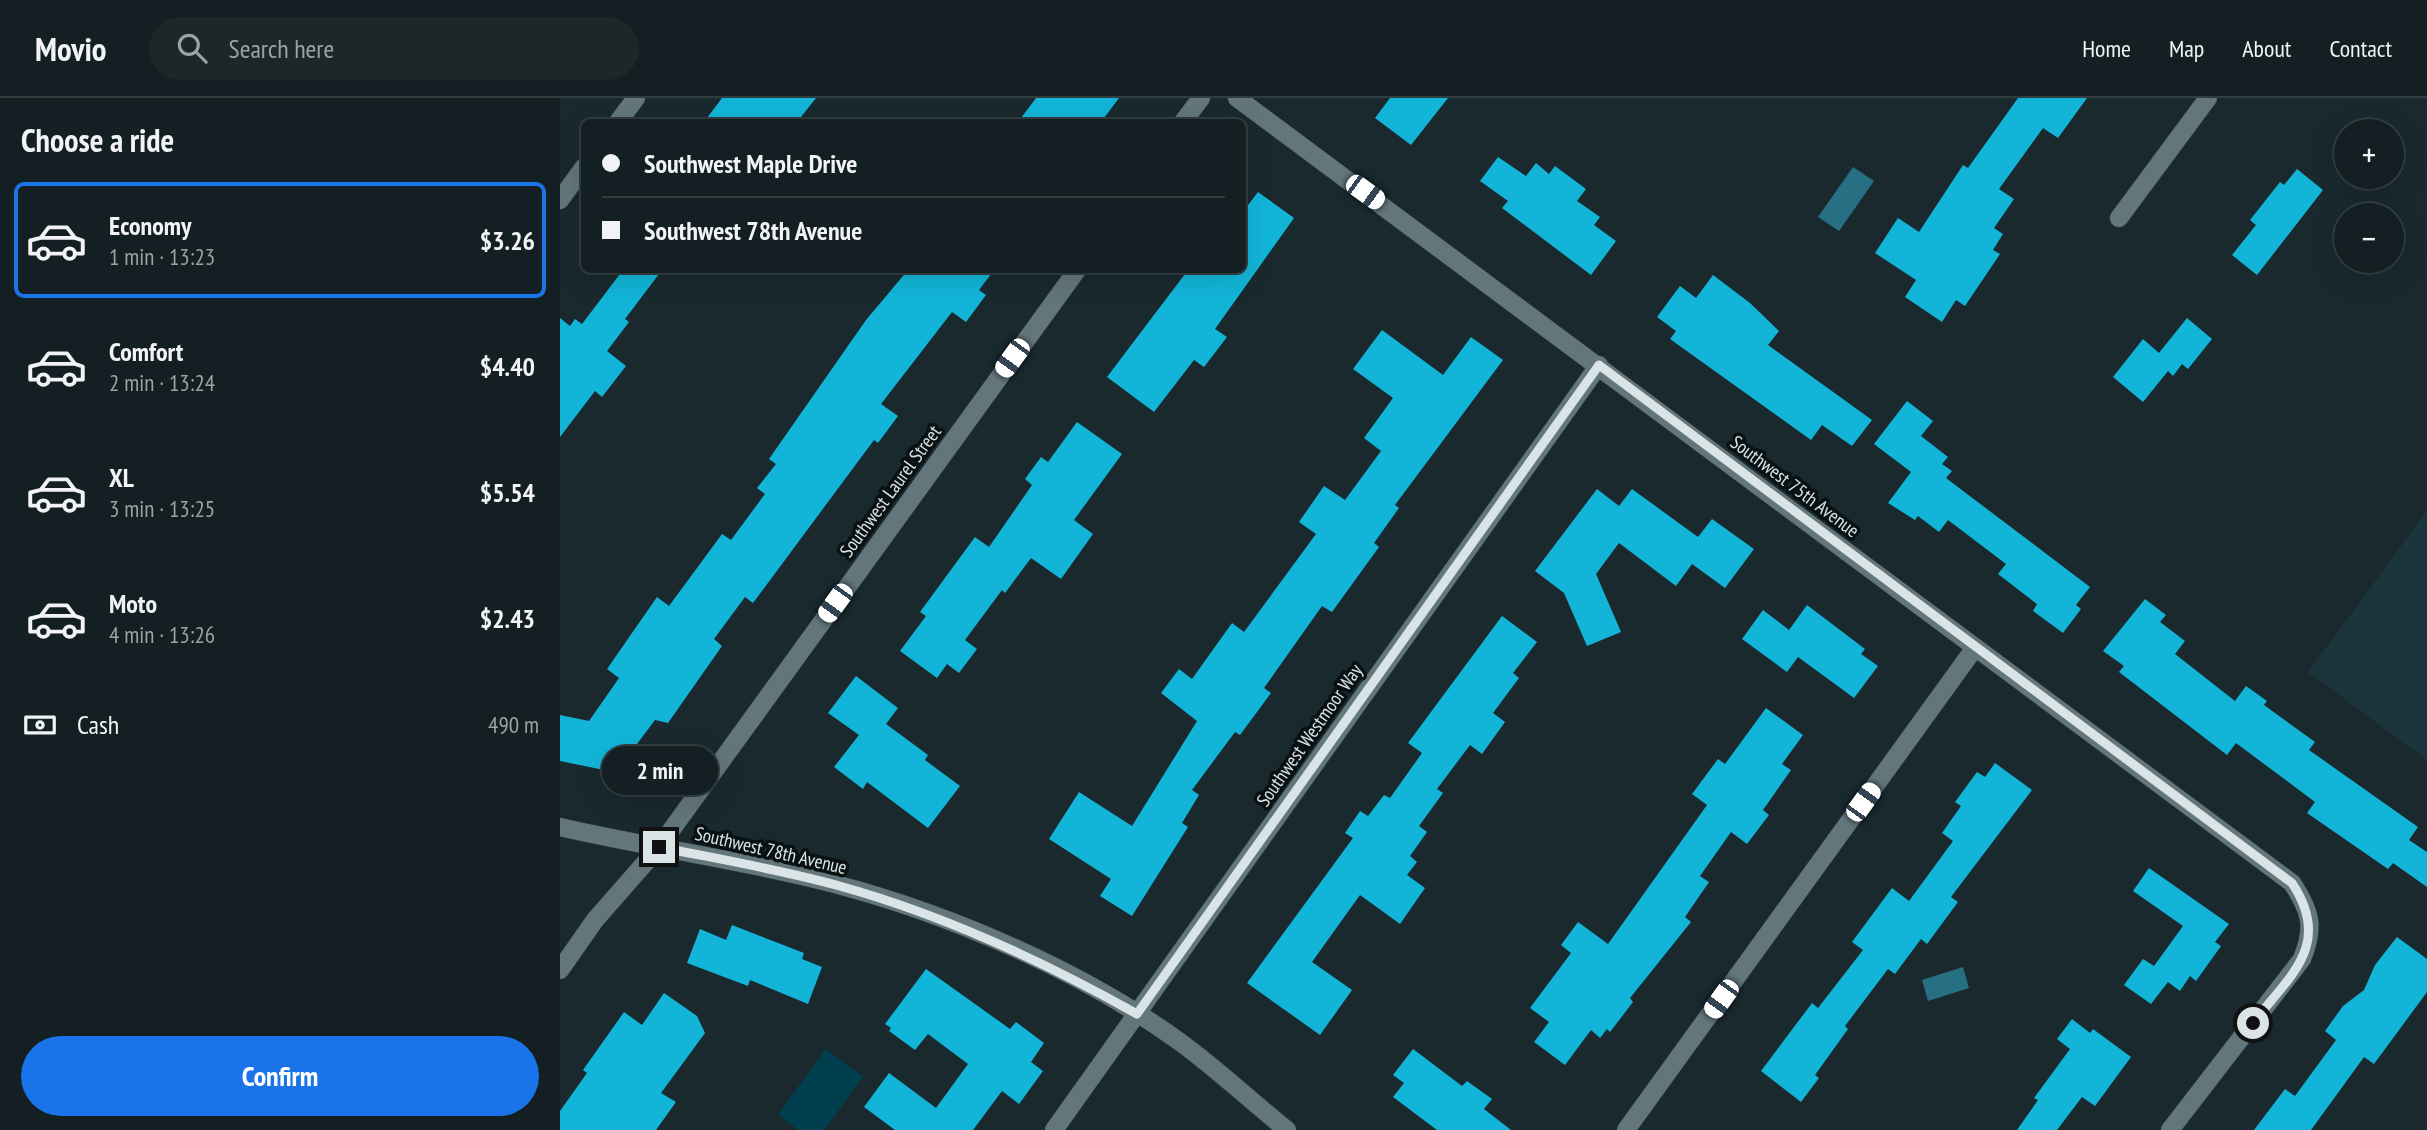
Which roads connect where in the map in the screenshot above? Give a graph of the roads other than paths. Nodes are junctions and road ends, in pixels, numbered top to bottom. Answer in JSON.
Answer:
{"nodes":[{"id":1,"x":636,"y":98,"type":"edge"},
{"id":2,"x":1201,"y":98,"type":"edge"},
{"id":3,"x":1237,"y":98,"type":"edge"},
{"id":4,"x":2208,"y":98,"type":"edge"},
{"id":5,"x":620,"y":119,"type":"edge"},
{"id":6,"x":1185,"y":119,"type":"edge"},
{"id":7,"x":581,"y":171,"type":"edge"},
{"id":8,"x":560,"y":200,"type":"edge"},
{"id":9,"x":2119,"y":218,"type":"dead end"},
{"id":10,"x":1075,"y":273,"type":"edge"},
{"id":11,"x":1599,"y":365,"type":"junction"},
{"id":12,"x":1974,"y":649,"type":"junction"},
{"id":13,"x":560,"y":827,"type":"edge"},
{"id":14,"x":659,"y":847,"type":"junction"},
{"id":15,"x":560,"y":970,"type":"edge"},
{"id":16,"x":1137,"y":1014,"type":"junction"},
{"id":17,"x":1054,"y":1130,"type":"edge"},
{"id":18,"x":1287,"y":1130,"type":"edge"},
{"id":19,"x":1626,"y":1130,"type":"edge"},
{"id":20,"x":2171,"y":1130,"type":"edge"}],
"edges":[{"from":1,"to":5,"type":"street"},
{"from":2,"to":6,"type":"street"},
{"from":3,"to":11,"type":"street","name":"Southwest 75th Avenue"},
{"from":4,"to":9,"type":"street"},
{"from":7,"to":8,"type":"street"},
{"from":10,"to":14,"type":"street","name":"Southwest Laurel Street"},
{"from":11,"to":12,"type":"street","name":"Southwest 75th Avenue"},
{"from":11,"to":16,"type":"street","name":"Southwest Westmoor Way"},
{"from":12,"to":19,"type":"street"},
{"from":12,"to":20,"type":"street","name":"Southwest 75th Avenue"},
{"from":13,"to":14,"type":"street","name":"Southwest 78th Avenue"},
{"from":14,"to":15,"type":"street","name":"Southwest Laurel Street"},
{"from":14,"to":16,"type":"street","name":"Southwest 78th Avenue"},
{"from":16,"to":17,"type":"street","name":"Southwest Westmoor Way"},
{"from":16,"to":18,"type":"street","name":"Southwest 78th Avenue"}]}
